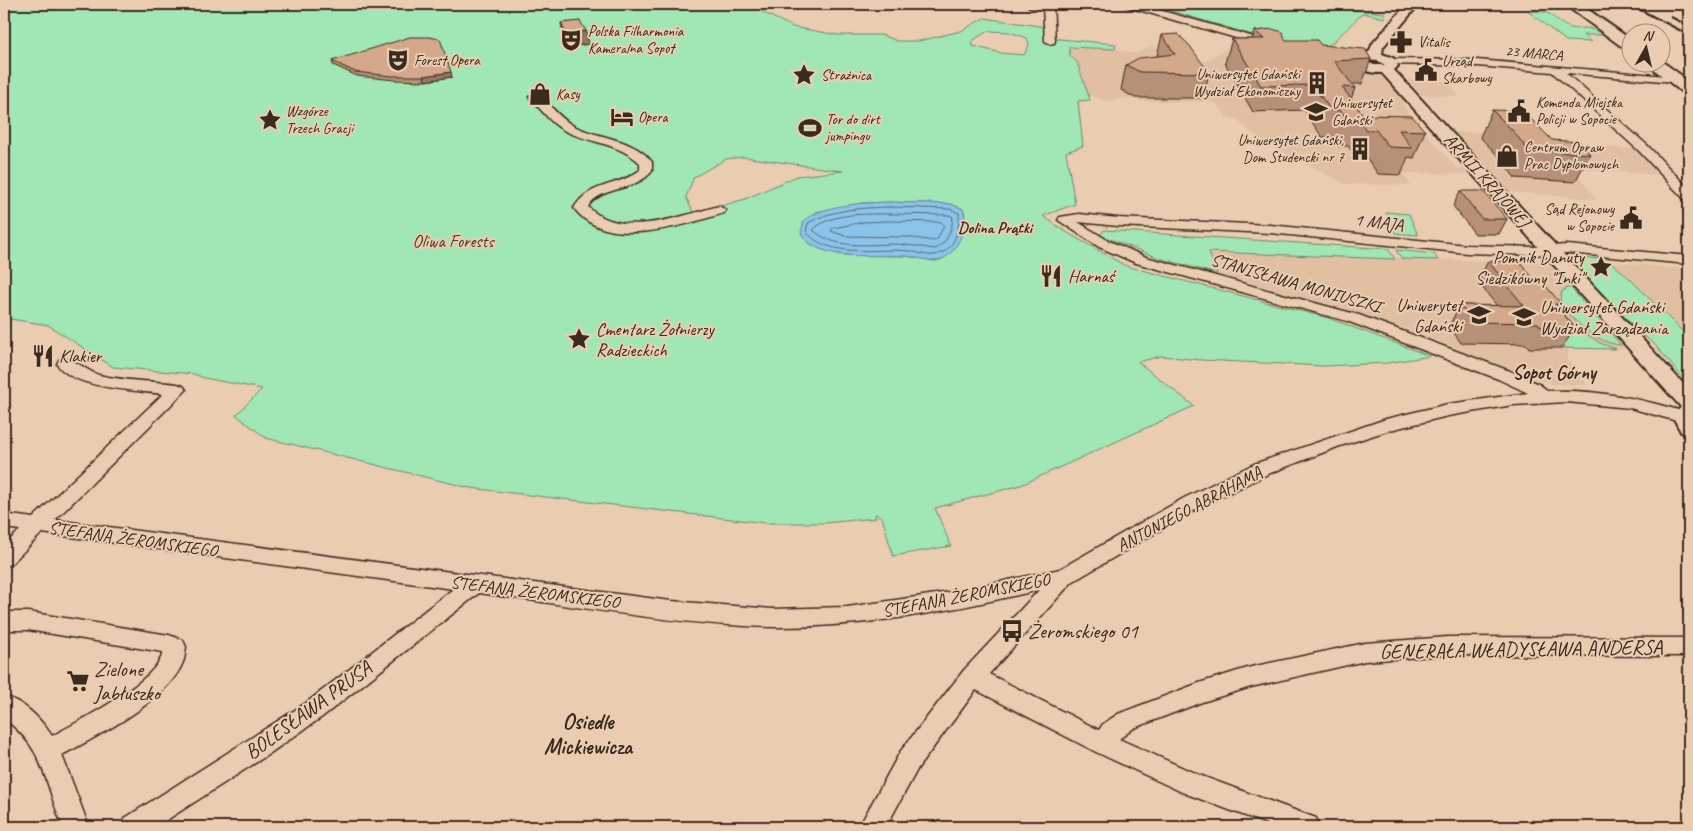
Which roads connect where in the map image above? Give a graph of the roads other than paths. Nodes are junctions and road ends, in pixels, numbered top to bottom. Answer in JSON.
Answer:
{"nodes":[{"id":1,"x":1030,"y":4,"type":"edge"},
{"id":2,"x":1048,"y":4,"type":"edge"},
{"id":3,"x":1128,"y":4,"type":"edge"},
{"id":4,"x":1414,"y":4,"type":"edge"},
{"id":5,"x":1571,"y":4,"type":"edge"},
{"id":6,"x":1599,"y":4,"type":"edge"},
{"id":7,"x":1620,"y":39,"type":"edge"},
{"id":8,"x":1050,"y":41,"type":"dead end"},
{"id":9,"x":1279,"y":48,"type":"edge"},
{"id":10,"x":1350,"y":60,"type":"edge"},
{"id":11,"x":1384,"y":62,"type":"junction"},
{"id":12,"x":1555,"y":70,"type":"junction"},
{"id":13,"x":1666,"y":72,"type":"edge"},
{"id":14,"x":1675,"y":79,"type":"junction"},
{"id":15,"x":1689,"y":89,"type":"edge"},
{"id":16,"x":535,"y":97,"type":"dead end"},
{"id":17,"x":1689,"y":196,"type":"edge"},
{"id":18,"x":719,"y":210,"type":"dead end"},
{"id":19,"x":1065,"y":220,"type":"joint"},
{"id":20,"x":1550,"y":250,"type":"junction"},
{"id":21,"x":1689,"y":260,"type":"edge"},
{"id":22,"x":65,"y":364,"type":"dead end"},
{"id":23,"x":1543,"y":396,"type":"junction"},
{"id":24,"x":1687,"y":411,"type":"edge"},
{"id":25,"x":4,"y":521,"type":"edge"},
{"id":26,"x":37,"y":526,"type":"junction"},
{"id":27,"x":4,"y":558,"type":"edge"},
{"id":28,"x":1065,"y":576,"type":"junction"},
{"id":29,"x":475,"y":584,"type":"junction"},
{"id":30,"x":4,"y":621,"type":"edge"},
{"id":31,"x":1685,"y":653,"type":"edge"},
{"id":32,"x":972,"y":677,"type":"junction"},
{"id":33,"x":4,"y":706,"type":"edge"},
{"id":34,"x":1104,"y":744,"type":"junction"},
{"id":35,"x":48,"y":750,"type":"junction"},
{"id":36,"x":76,"y":827,"type":"edge"},
{"id":37,"x":134,"y":827,"type":"edge"},
{"id":38,"x":872,"y":827,"type":"edge"},
{"id":39,"x":1307,"y":827,"type":"edge"}],
"edges":[{"from":1,"to":2,"type":"street"},
{"from":2,"to":8,"type":"street"},
{"from":3,"to":9,"type":"street"},
{"from":4,"to":11,"type":"street"},
{"from":5,"to":6,"type":"street"},
{"from":5,"to":7,"type":"main road"},
{"from":10,"to":11,"type":"street"},
{"from":11,"to":12,"type":"street","name":"23 MARCA"},
{"from":11,"to":20,"type":"street","name":"ARMII KRAJOWEJ"},
{"from":12,"to":14,"type":"street","name":"23 MARCA"},
{"from":12,"to":17,"type":"street"},
{"from":13,"to":14,"type":"main road"},
{"from":14,"to":15,"type":"main road"},
{"from":16,"to":18,"type":"street"},
{"from":19,"to":20,"type":"street","name":"1 MAJA"},
{"from":19,"to":23,"type":"street","name":"STANISŁAWA MONIUSZKI"},
{"from":20,"to":21,"type":"street","name":"1 MAJA"},
{"from":20,"to":24,"type":"street","name":"ARMII KRAJOWEJ"},
{"from":22,"to":26,"type":"street"},
{"from":23,"to":24,"type":"street","name":"ANTONIEGO ABRAHAMA"},
{"from":23,"to":28,"type":"street","name":"ANTONIEGO ABRAHAMA"},
{"from":25,"to":26,"type":"street","name":"STEFANA ŻEROMSKIEGO"},
{"from":26,"to":27,"type":"street"},
{"from":26,"to":29,"type":"street","name":"STEFANA ŻEROMSKIEGO"},
{"from":28,"to":29,"type":"street","name":"STEFANA ŻEROMSKIEGO"},
{"from":28,"to":32,"type":"street","name":"ANTONIEGO ABRAHAMA"},
{"from":29,"to":37,"type":"street","name":"BOLESŁAWA PRUSA"},
{"from":30,"to":35,"type":"street"},
{"from":31,"to":34,"type":"street","name":"GENERAŁA WŁADYSŁAWA ANDERSA"},
{"from":32,"to":34,"type":"street"},
{"from":32,"to":38,"type":"street","name":"ANTONIEGO ABRAHAMA"},
{"from":33,"to":35,"type":"street"},
{"from":34,"to":39,"type":"street"},
{"from":35,"to":36,"type":"street"}]}
